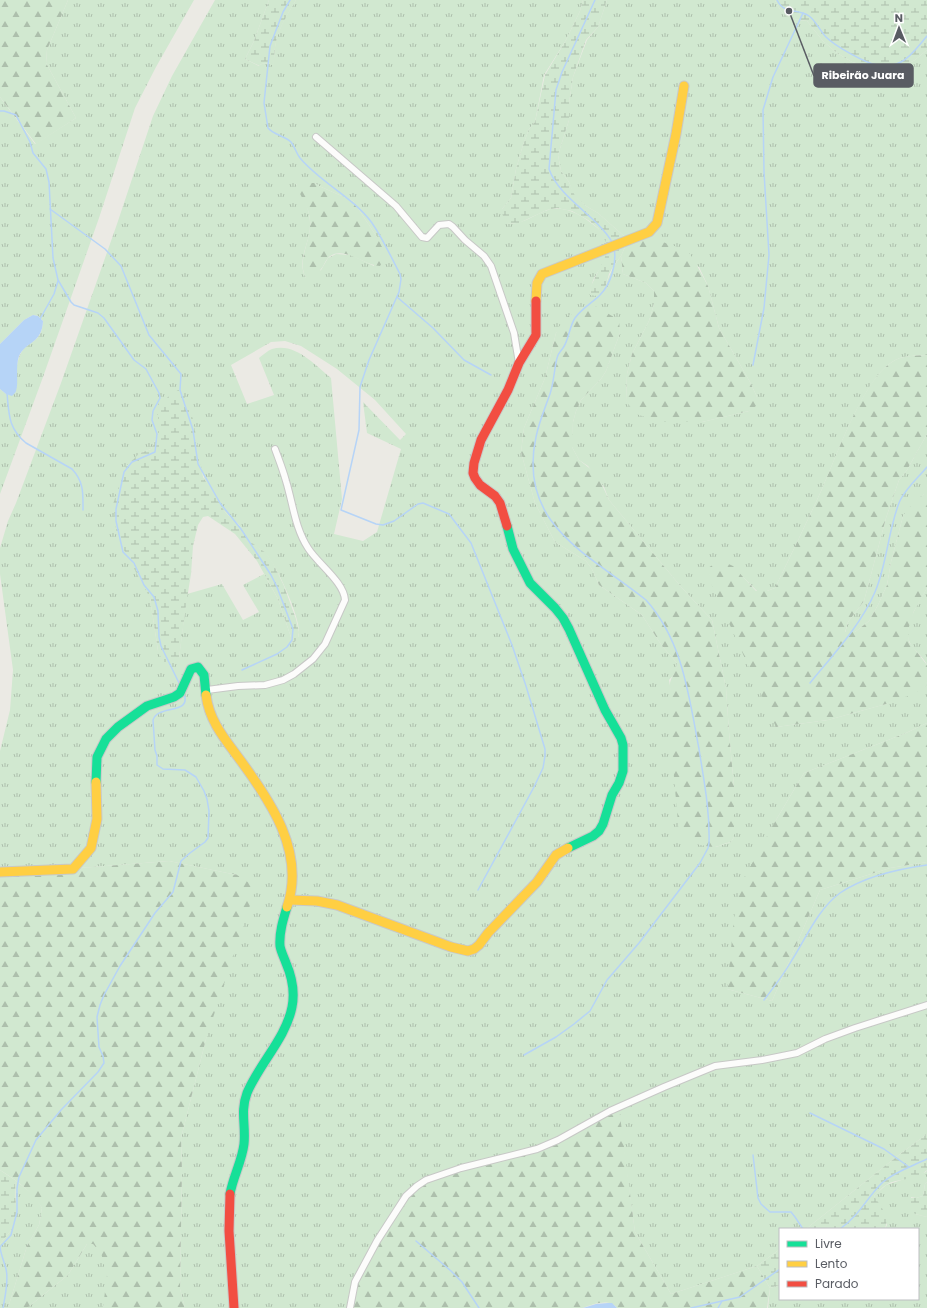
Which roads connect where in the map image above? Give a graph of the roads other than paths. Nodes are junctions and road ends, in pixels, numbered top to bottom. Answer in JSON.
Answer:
{"nodes":[{"id":1,"x":684,"y":86,"type":"dead end"},
{"id":2,"x":316,"y":137,"type":"dead end"},
{"id":3,"x":519,"y":363,"type":"junction"},
{"id":4,"x":275,"y":449,"type":"dead end"},
{"id":5,"x":207,"y":690,"type":"junction"},
{"id":6,"x":0,"y":872,"type":"edge"},
{"id":7,"x":290,"y":900,"type":"junction"},
{"id":8,"x":927,"y":1005,"type":"edge"},
{"id":9,"x":234,"y":1308,"type":"edge"},
{"id":10,"x":350,"y":1308,"type":"edge"}],
"edges":[{"from":1,"to":3,"type":"street"},
{"from":2,"to":3,"type":"street"},
{"from":3,"to":7,"type":"street"},
{"from":4,"to":5,"type":"street"},
{"from":5,"to":6,"type":"street"},
{"from":5,"to":7,"type":"street"},
{"from":7,"to":9,"type":"street"},
{"from":8,"to":10,"type":"street"}]}
